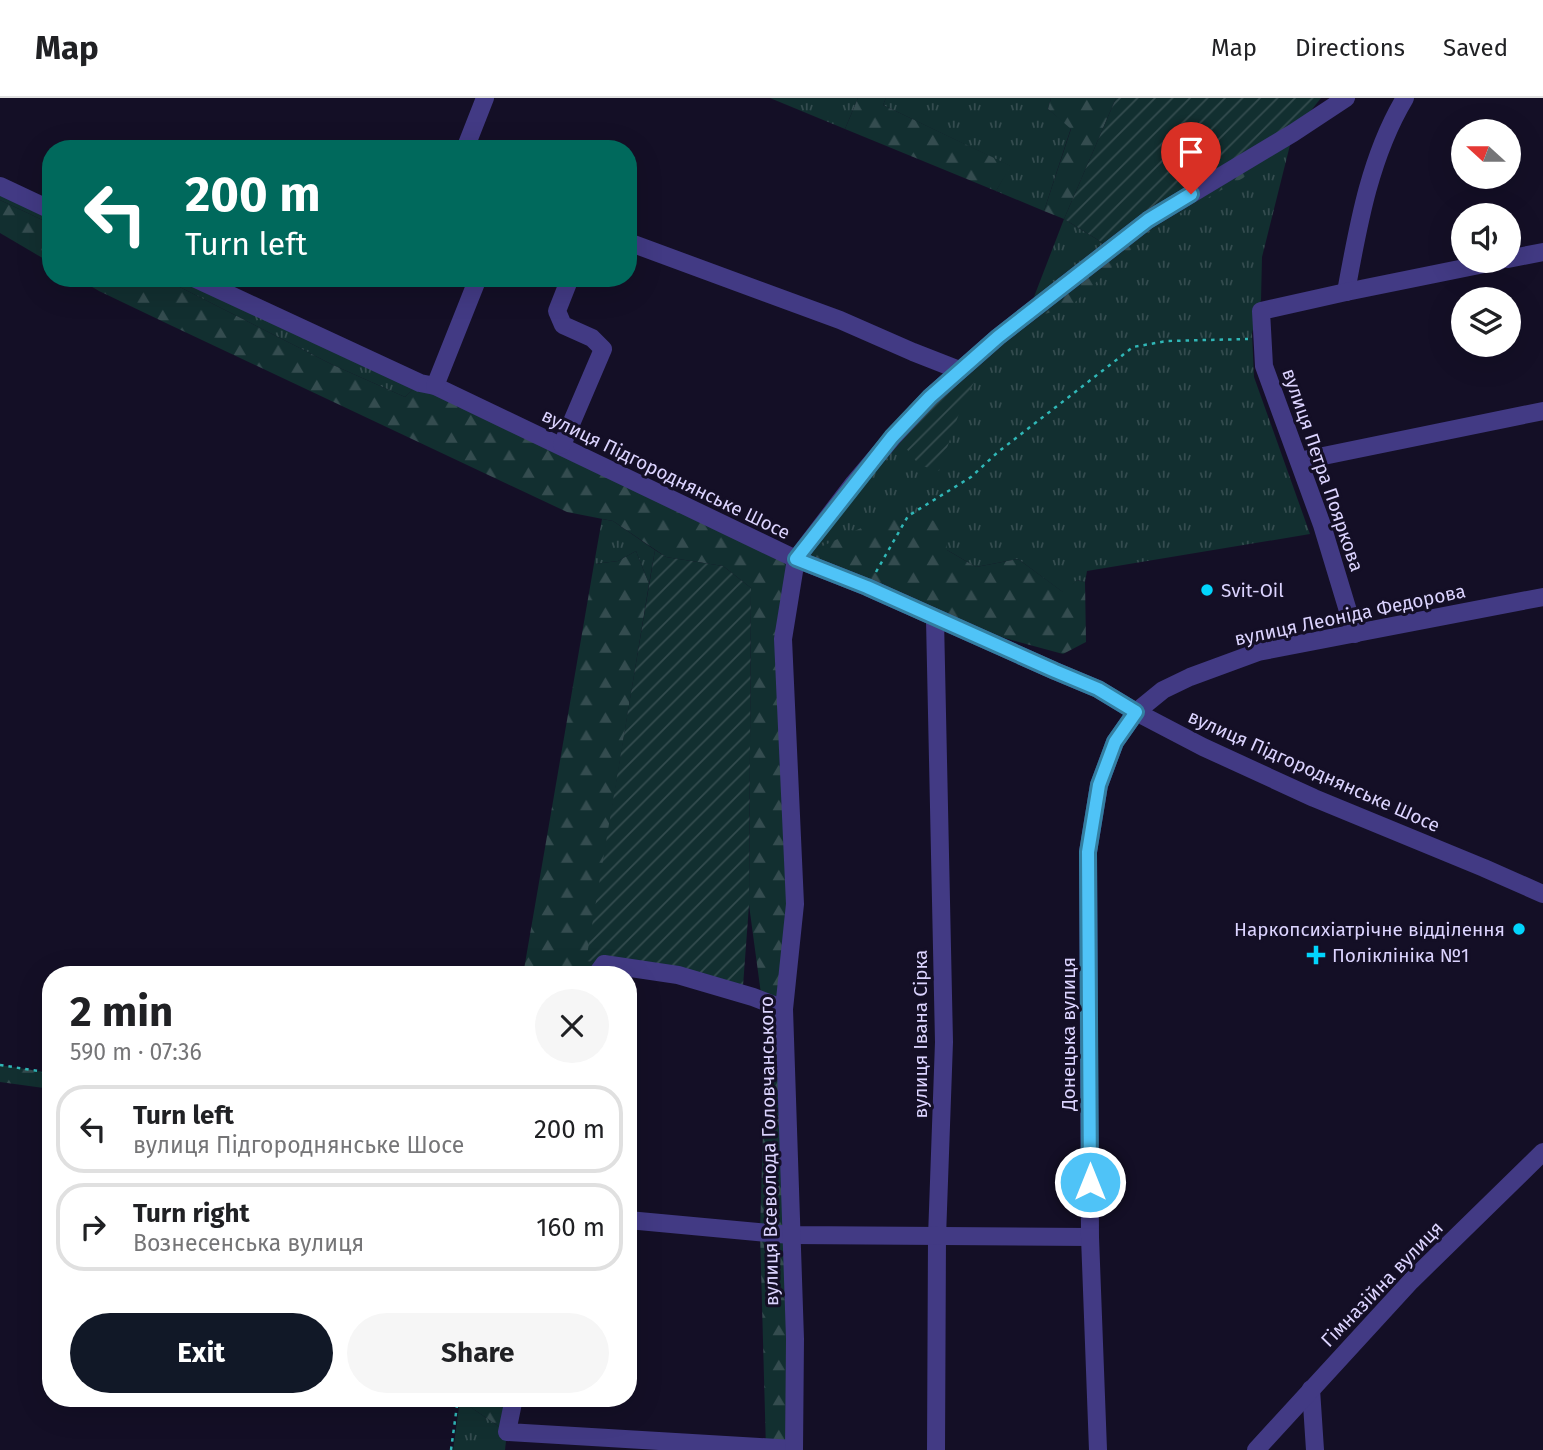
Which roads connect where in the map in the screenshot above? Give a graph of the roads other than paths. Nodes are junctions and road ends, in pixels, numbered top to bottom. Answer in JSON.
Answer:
{"nodes":[{"id":1,"x":485,"y":98,"type":"edge"},
{"id":2,"x":1346,"y":98,"type":"edge"},
{"id":3,"x":1405,"y":98,"type":"edge"},
{"id":4,"x":469,"y":140,"type":"edge"},
{"id":5,"x":0,"y":186,"type":"edge"},
{"id":6,"x":42,"y":206,"type":"edge"},
{"id":7,"x":637,"y":245,"type":"edge"},
{"id":8,"x":1543,"y":252,"type":"edge"},
{"id":9,"x":1521,"y":256,"type":"edge"},
{"id":10,"x":1451,"y":271,"type":"edge"},
{"id":11,"x":213,"y":287,"type":"edge"},
{"id":12,"x":474,"y":287,"type":"edge"},
{"id":13,"x":567,"y":287,"type":"edge"},
{"id":14,"x":1346,"y":292,"type":"junction"},
{"id":15,"x":959,"y":370,"type":"junction"},
{"id":16,"x":435,"y":386,"type":"junction"},
{"id":17,"x":1543,"y":411,"type":"edge"},
{"id":18,"x":562,"y":445,"type":"junction"},
{"id":19,"x":1299,"y":461,"type":"junction"},
{"id":20,"x":796,"y":559,"type":"junction"},
{"id":21,"x":1543,"y":597,"type":"edge"},
{"id":22,"x":935,"y":618,"type":"junction"},
{"id":23,"x":1355,"y":634,"type":"junction"},
{"id":24,"x":1136,"y":712,"type":"junction"},
{"id":25,"x":1543,"y":894,"type":"edge"},
{"id":26,"x":637,"y":972,"type":"edge"},
{"id":27,"x":784,"y":1009,"type":"junction"},
{"id":28,"x":1543,"y":1152,"type":"edge"},
{"id":29,"x":637,"y":1221,"type":"edge"},
{"id":30,"x":790,"y":1235,"type":"junction"},
{"id":31,"x":937,"y":1237,"type":"junction"},
{"id":32,"x":1090,"y":1237,"type":"junction"},
{"id":33,"x":1311,"y":1389,"type":"junction"},
{"id":34,"x":512,"y":1407,"type":"edge"},
{"id":35,"x":794,"y":1450,"type":"edge"},
{"id":36,"x":936,"y":1450,"type":"edge"},
{"id":37,"x":1098,"y":1450,"type":"edge"},
{"id":38,"x":1256,"y":1450,"type":"edge"},
{"id":39,"x":1315,"y":1450,"type":"edge"}],
"edges":[{"from":1,"to":4,"type":"street"},
{"from":2,"to":15,"type":"street"},
{"from":3,"to":14,"type":"street"},
{"from":5,"to":6,"type":"street"},
{"from":7,"to":15,"type":"street"},
{"from":8,"to":9,"type":"street"},
{"from":10,"to":14,"type":"street","name":"вулиця Петра Пояркова"},
{"from":11,"to":16,"type":"street","name":"вулиця Підгороднянське Шосе"},
{"from":12,"to":16,"type":"street"},
{"from":13,"to":18,"type":"street"},
{"from":14,"to":19,"type":"street","name":"вулиця Петра Пояркова"},
{"from":15,"to":20,"type":"street"},
{"from":16,"to":18,"type":"street","name":"вулиця Підгороднянське Шосе"},
{"from":17,"to":19,"type":"street"},
{"from":18,"to":20,"type":"street","name":"вулиця Підгороднянське Шосе"},
{"from":19,"to":23,"type":"street","name":"вулиця Петра Пояркова"},
{"from":20,"to":22,"type":"street","name":"вулиця Підгороднянське Шосе"},
{"from":20,"to":27,"type":"street","name":"вулиця Всеволода Головчанського"},
{"from":21,"to":23,"type":"street","name":"вулиця Леоніда Федорова"},
{"from":22,"to":24,"type":"street","name":"вулиця Підгороднянське Шосе"},
{"from":22,"to":31,"type":"street","name":"вулиця Івана Сірка"},
{"from":23,"to":24,"type":"street","name":"вулиця Леоніда Федорова"},
{"from":24,"to":25,"type":"street","name":"вулиця Підгороднянське Шосе"},
{"from":24,"to":32,"type":"street","name":"Донецька вулиця"},
{"from":26,"to":27,"type":"street"},
{"from":27,"to":30,"type":"street","name":"вулиця Всеволода Головчанського"},
{"from":28,"to":33,"type":"street","name":"Гімназійна вулиця"},
{"from":29,"to":30,"type":"street"},
{"from":30,"to":31,"type":"street"},
{"from":30,"to":35,"type":"street","name":"вулиця Всеволода Головчанського"},
{"from":31,"to":32,"type":"street"},
{"from":31,"to":36,"type":"street","name":"вулиця Івана Сірка"},
{"from":32,"to":37,"type":"street","name":"Донецька вулиця"},
{"from":33,"to":38,"type":"street","name":"Гімназійна вулиця"},
{"from":33,"to":39,"type":"street"},
{"from":34,"to":35,"type":"street"}]}
